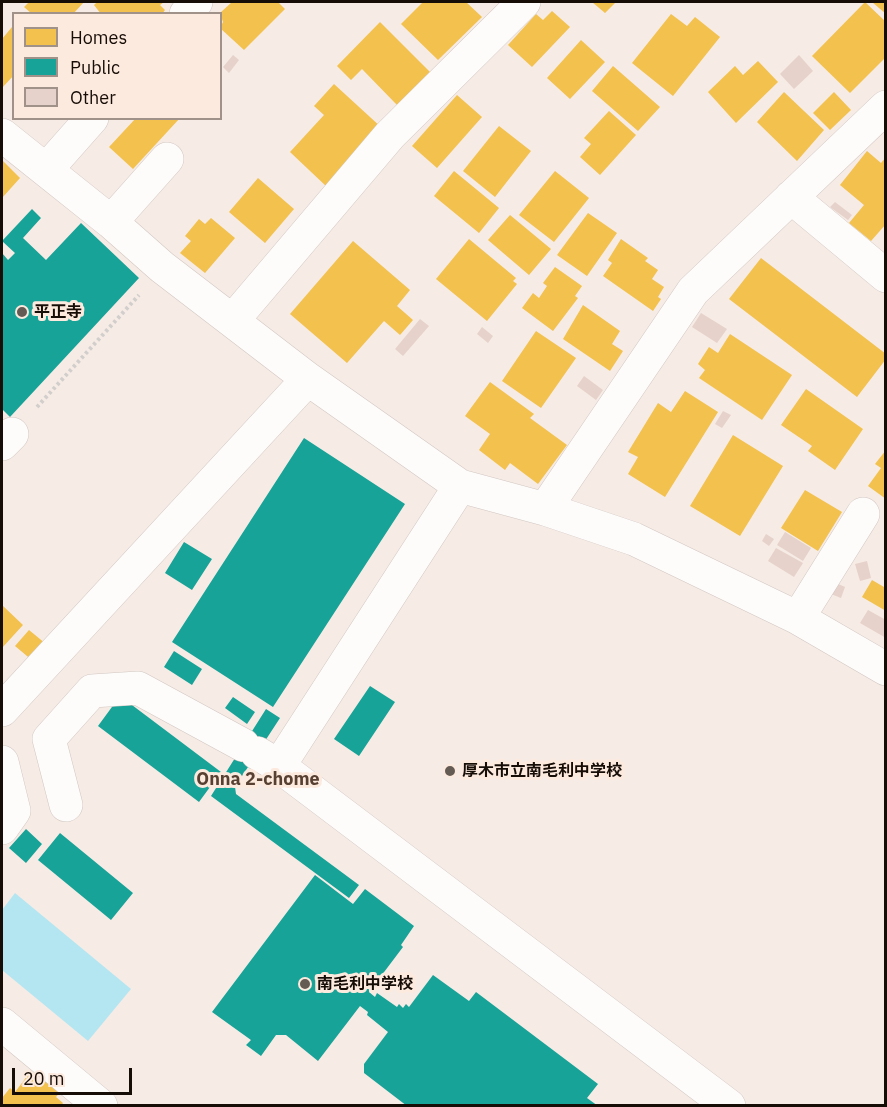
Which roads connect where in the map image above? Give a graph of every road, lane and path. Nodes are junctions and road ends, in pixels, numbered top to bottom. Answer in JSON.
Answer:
{"nodes":[{"id":1,"x":524,"y":2,"type":"edge"},
{"id":2,"x":885,"y":107,"type":"edge"},
{"id":3,"x":90,"y":120,"type":"edge"},
{"id":4,"x":2,"y":135,"type":"edge"},
{"id":5,"x":167,"y":159,"type":"dead end"},
{"id":6,"x":46,"y":170,"type":"junction"},
{"id":7,"x":791,"y":197,"type":"junction"},
{"id":8,"x":111,"y":222,"type":"junction"},
{"id":9,"x":162,"y":267,"type":"junction"},
{"id":10,"x":885,"y":276,"type":"edge"},
{"id":11,"x":233,"y":320,"type":"junction"},
{"id":12,"x":308,"y":380,"type":"junction"},
{"id":13,"x":7,"y":439,"type":"edge"},
{"id":14,"x":460,"y":486,"type":"junction"},
{"id":15,"x":544,"y":509,"type":"junction"},
{"id":16,"x":863,"y":514,"type":"dead end"},
{"id":17,"x":798,"y":618,"type":"junction"},
{"id":18,"x":885,"y":669,"type":"edge"},
{"id":19,"x":2,"y":710,"type":"edge"},
{"id":20,"x":260,"y":755,"type":"junction"},
{"id":21,"x":4,"y":780,"type":"edge"},
{"id":22,"x":66,"y":805,"type":"dead end"},
{"id":23,"x":2,"y":828,"type":"edge"},
{"id":24,"x":2,"y":1024,"type":"edge"},
{"id":25,"x":101,"y":1106,"type":"edge"},
{"id":26,"x":729,"y":1106,"type":"edge"}],
"edges":[{"from":1,"to":11,"type":"street"},
{"from":2,"to":7,"type":"street"},
{"from":3,"to":6,"type":"street"},
{"from":4,"to":6,"type":"street"},
{"from":5,"to":8,"type":"street"},
{"from":6,"to":8,"type":"street"},
{"from":7,"to":10,"type":"street"},
{"from":7,"to":15,"type":"street"},
{"from":8,"to":9,"type":"street"},
{"from":9,"to":11,"type":"street"},
{"from":9,"to":13,"type":"path"},
{"from":11,"to":12,"type":"street"},
{"from":12,"to":14,"type":"street"},
{"from":12,"to":19,"type":"street"},
{"from":14,"to":15,"type":"street"},
{"from":14,"to":20,"type":"street"},
{"from":15,"to":17,"type":"street"},
{"from":16,"to":17,"type":"street"},
{"from":17,"to":18,"type":"street"},
{"from":20,"to":22,"type":"street"},
{"from":20,"to":26,"type":"street"},
{"from":21,"to":23,"type":"street"},
{"from":24,"to":25,"type":"street"}]}
